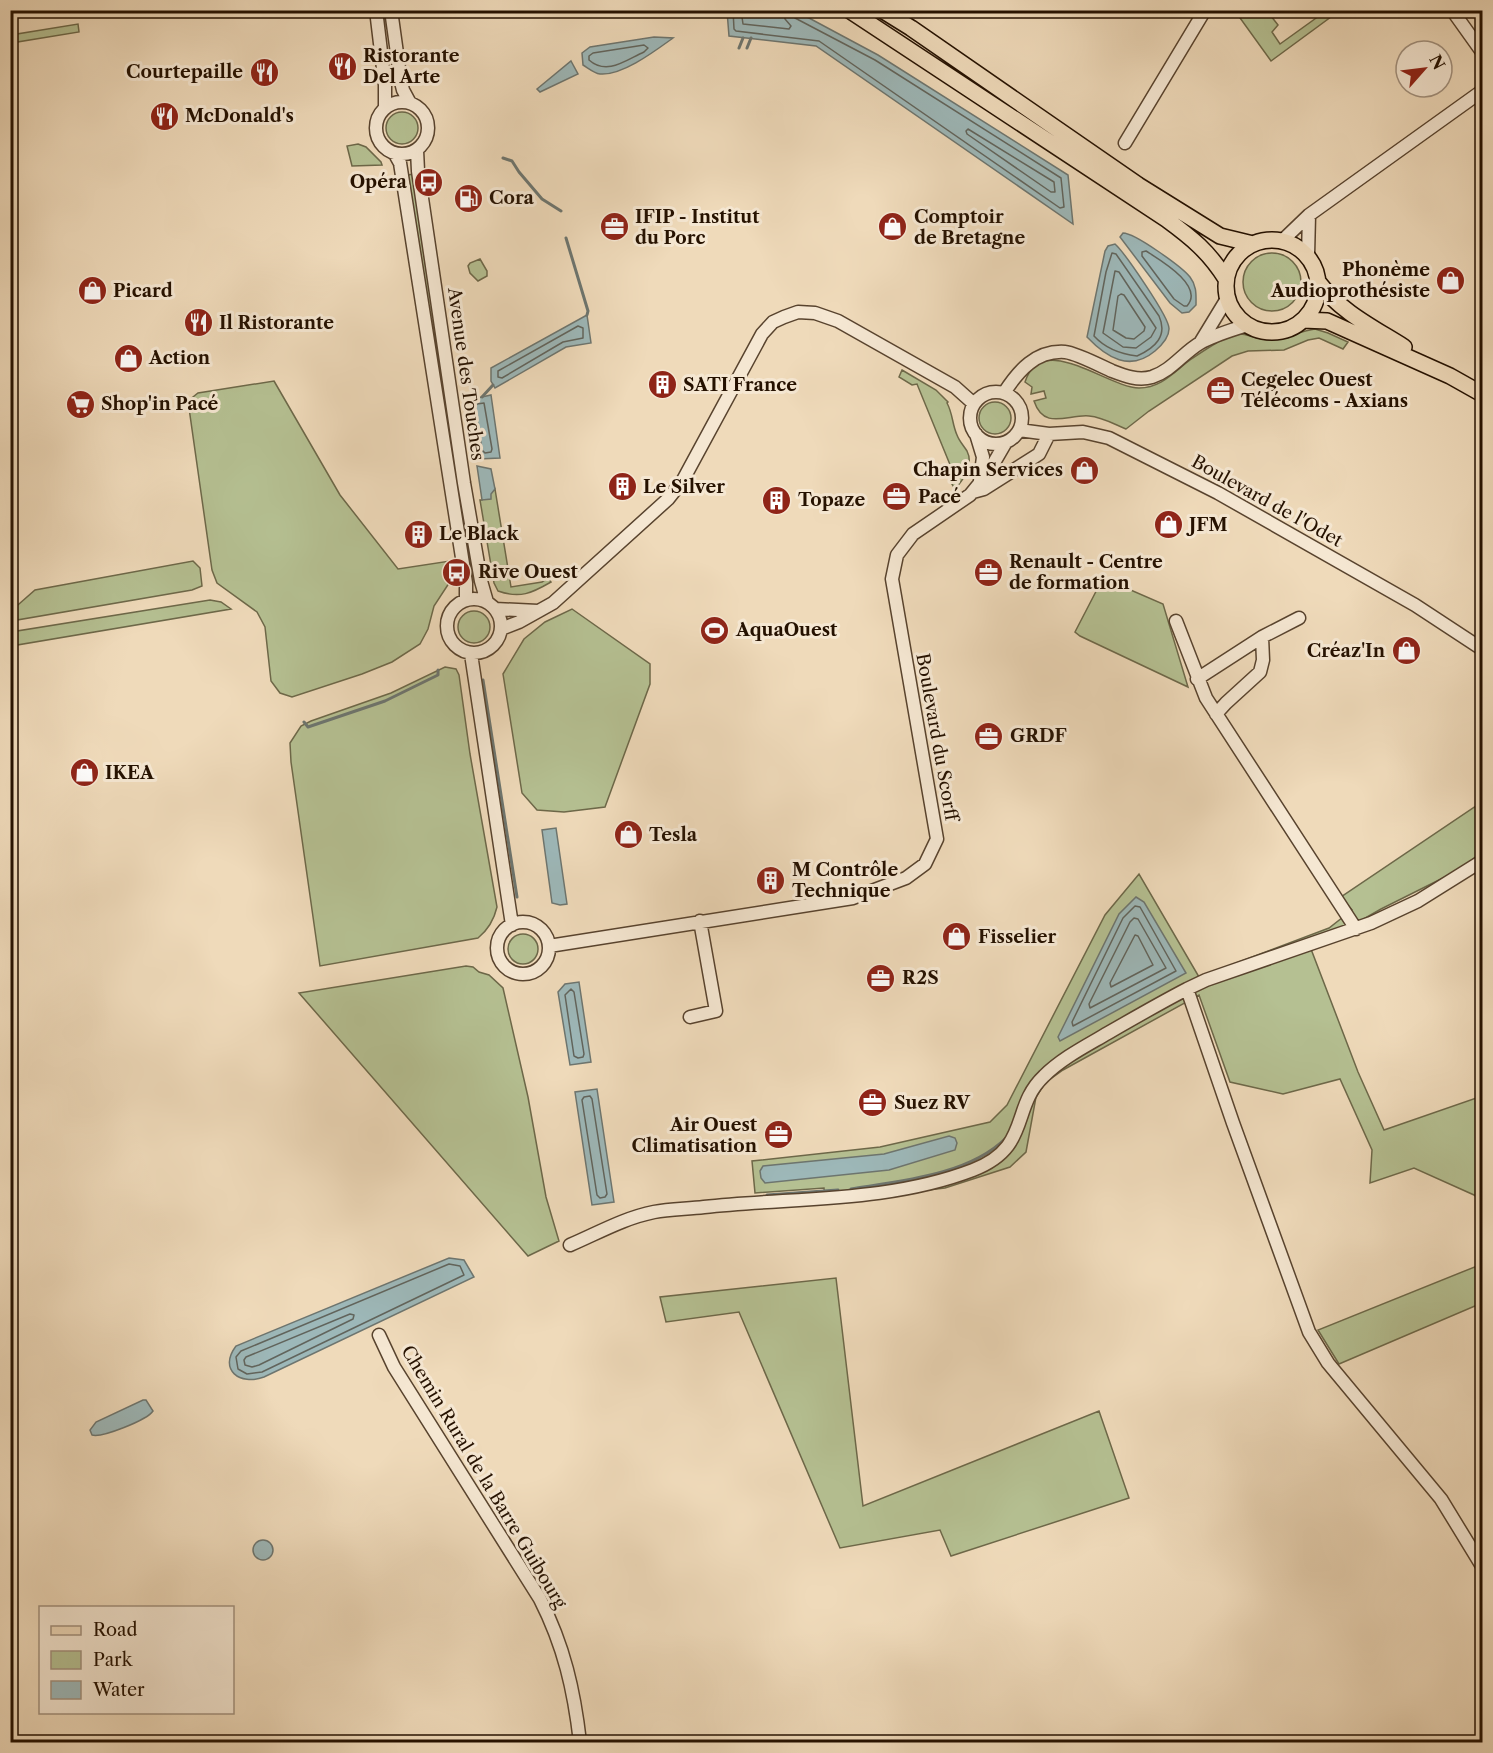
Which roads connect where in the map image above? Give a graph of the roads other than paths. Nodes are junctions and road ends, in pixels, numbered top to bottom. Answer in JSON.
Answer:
{"nodes":[{"id":1,"x":376,"y":10,"type":"edge"},
{"id":2,"x":391,"y":10,"type":"edge"},
{"id":3,"x":849,"y":10,"type":"edge"},
{"id":4,"x":882,"y":10,"type":"edge"},
{"id":5,"x":1205,"y":10,"type":"edge"},
{"id":6,"x":1452,"y":10,"type":"edge"},
{"id":7,"x":1482,"y":52,"type":"edge"},
{"id":8,"x":1482,"y":91,"type":"edge"},
{"id":9,"x":410,"y":103,"type":"junction"},
{"id":10,"x":385,"y":108,"type":"junction"},
{"id":11,"x":1125,"y":143,"type":"dead end"},
{"id":12,"x":417,"y":150,"type":"junction"},
{"id":13,"x":395,"y":154,"type":"junction"},
{"id":14,"x":1310,"y":215,"type":"junction"},
{"id":15,"x":1283,"y":240,"type":"junction"},
{"id":16,"x":1253,"y":244,"type":"junction"},
{"id":17,"x":1308,"y":256,"type":"junction"},
{"id":18,"x":1227,"y":279,"type":"junction"},
{"id":19,"x":1318,"y":283,"type":"junction"},
{"id":20,"x":1228,"y":297,"type":"junction"},
{"id":21,"x":1304,"y":320,"type":"junction"},
{"id":22,"x":1247,"y":324,"type":"junction"},
{"id":23,"x":1200,"y":343,"type":"junction"},
{"id":24,"x":1450,"y":376,"type":"junction"},
{"id":25,"x":1004,"y":393,"type":"junction"},
{"id":26,"x":1482,"y":393,"type":"edge"},
{"id":27,"x":974,"y":404,"type":"junction"},
{"id":28,"x":1019,"y":430,"type":"junction"},
{"id":29,"x":976,"y":434,"type":"junction"},
{"id":30,"x":1049,"y":434,"type":"junction"},
{"id":31,"x":1006,"y":442,"type":"junction"},
{"id":32,"x":976,"y":488,"type":"junction"},
{"id":33,"x":466,"y":600,"type":"junction"},
{"id":34,"x":491,"y":605,"type":"junction"},
{"id":35,"x":539,"y":611,"type":"junction"},
{"id":36,"x":1299,"y":618,"type":"dead end"},
{"id":37,"x":1176,"y":621,"type":"dead end"},
{"id":38,"x":501,"y":629,"type":"junction"},
{"id":39,"x":1262,"y":637,"type":"junction"},
{"id":40,"x":1482,"y":649,"type":"edge"},
{"id":41,"x":471,"y":654,"type":"junction"},
{"id":42,"x":1197,"y":679,"type":"junction"},
{"id":43,"x":1216,"y":714,"type":"junction"},
{"id":44,"x":1482,"y":861,"type":"edge"},
{"id":45,"x":700,"y":921,"type":"junction"},
{"id":46,"x":512,"y":925,"type":"junction"},
{"id":47,"x":1356,"y":929,"type":"junction"},
{"id":48,"x":549,"y":945,"type":"junction"},
{"id":49,"x":1187,"y":989,"type":"junction"},
{"id":50,"x":690,"y":1017,"type":"dead end"},
{"id":51,"x":570,"y":1245,"type":"dead end"},
{"id":52,"x":379,"y":1335,"type":"dead end"},
{"id":53,"x":1482,"y":1566,"type":"edge"},
{"id":54,"x":580,"y":1743,"type":"edge"}],
"edges":[{"from":1,"to":10,"type":"street"},
{"from":2,"to":9,"type":"street"},
{"from":3,"to":18,"type":"main road"},
{"from":4,"to":16,"type":"main road"},
{"from":5,"to":11,"type":"street"},
{"from":6,"to":7,"type":"street"},
{"from":8,"to":14,"type":"street"},
{"from":9,"to":10,"type":"street"},
{"from":9,"to":12,"type":"street"},
{"from":10,"to":13,"type":"street"},
{"from":12,"to":13,"type":"street"},
{"from":12,"to":34,"type":"street","name":"Avenue des Touches"},
{"from":13,"to":33,"type":"street","name":"Avenue des Touches"},
{"from":14,"to":15,"type":"street"},
{"from":14,"to":17,"type":"street"},
{"from":15,"to":16,"type":"main road"},
{"from":15,"to":17,"type":"main road"},
{"from":16,"to":18,"type":"main road"},
{"from":17,"to":19,"type":"main road"},
{"from":18,"to":20,"type":"main road"},
{"from":19,"to":21,"type":"main road"},
{"from":19,"to":24,"type":"main road"},
{"from":20,"to":22,"type":"main road"},
{"from":20,"to":23,"type":"street"},
{"from":21,"to":22,"type":"main road"},
{"from":21,"to":24,"type":"main road"},
{"from":22,"to":23,"type":"street"},
{"from":23,"to":25,"type":"street"},
{"from":24,"to":26,"type":"main road"},
{"from":25,"to":27,"type":"street"},
{"from":25,"to":28,"type":"street"},
{"from":27,"to":29,"type":"street"},
{"from":27,"to":35,"type":"street"},
{"from":28,"to":30,"type":"street","name":"Boulevard de l'Odet"},
{"from":28,"to":31,"type":"street"},
{"from":29,"to":31,"type":"street"},
{"from":29,"to":32,"type":"street"},
{"from":30,"to":32,"type":"street"},
{"from":30,"to":40,"type":"street","name":"Boulevard de l'Odet"},
{"from":31,"to":32,"type":"street","name":"Boulevard du Scorff"},
{"from":32,"to":45,"type":"street","name":"Boulevard du Scorff"},
{"from":33,"to":34,"type":"street"},
{"from":33,"to":41,"type":"street"},
{"from":34,"to":35,"type":"street"},
{"from":34,"to":38,"type":"street"},
{"from":35,"to":38,"type":"street"},
{"from":36,"to":39,"type":"street"},
{"from":37,"to":42,"type":"street"},
{"from":38,"to":41,"type":"street"},
{"from":39,"to":42,"type":"street"},
{"from":39,"to":43,"type":"street"},
{"from":41,"to":46,"type":"street"},
{"from":42,"to":43,"type":"street"},
{"from":43,"to":47,"type":"street"},
{"from":44,"to":47,"type":"street"},
{"from":45,"to":48,"type":"street","name":"Boulevard du Scorff"},
{"from":45,"to":50,"type":"street"},
{"from":46,"to":48,"type":"street"},
{"from":46,"to":48,"type":"street"},
{"from":47,"to":49,"type":"street"},
{"from":49,"to":51,"type":"street"},
{"from":49,"to":53,"type":"street"},
{"from":52,"to":54,"type":"street","name":"Chemin Rural de la Barre Guibourg"}]}
